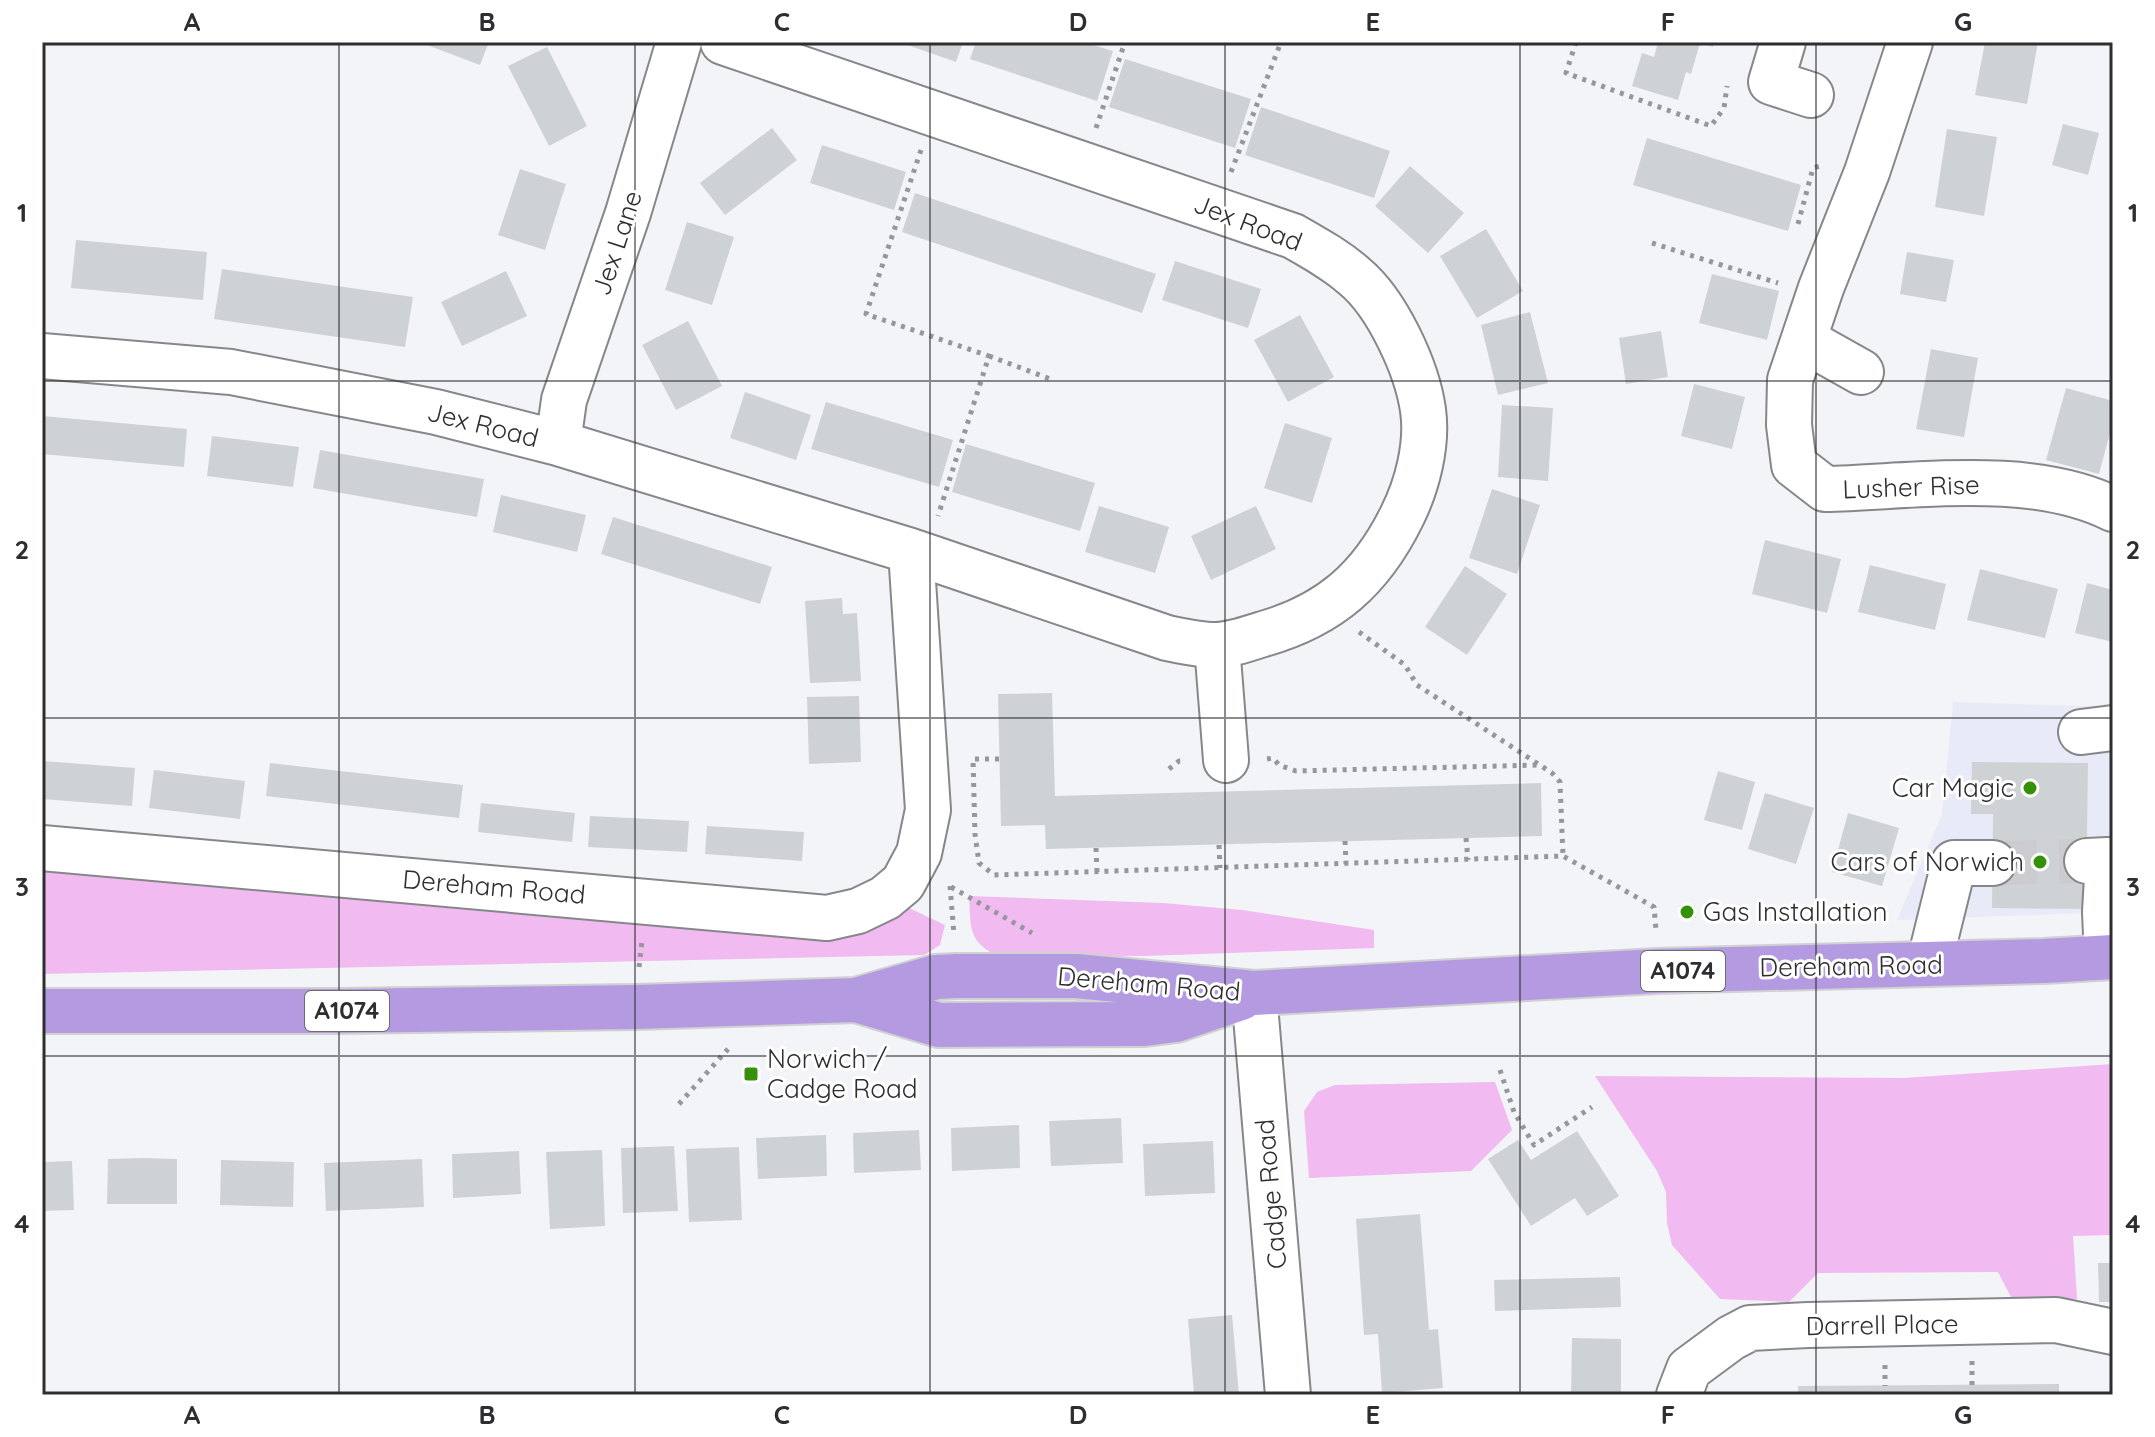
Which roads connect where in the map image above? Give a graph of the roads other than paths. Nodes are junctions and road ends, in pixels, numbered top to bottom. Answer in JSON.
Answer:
{"nodes":[{"id":1,"x":679,"y":42,"type":"edge"},
{"id":2,"x":723,"y":42,"type":"edge"},
{"id":3,"x":1783,"y":42,"type":"edge"},
{"id":4,"x":1907,"y":43,"type":"edge"},
{"id":5,"x":1811,"y":95,"type":"dead end"},
{"id":6,"x":1804,"y":340,"type":"junction"},
{"id":7,"x":42,"y":356,"type":"edge"},
{"id":8,"x":1862,"y":366,"type":"dead end"},
{"id":9,"x":558,"y":443,"type":"junction"},
{"id":10,"x":2113,"y":509,"type":"edge"},
{"id":11,"x":918,"y":554,"type":"junction"},
{"id":12,"x":1217,"y":645,"type":"junction"},
{"id":13,"x":1226,"y":760,"type":"dead end"},
{"id":14,"x":42,"y":848,"type":"edge"},
{"id":15,"x":2102,"y":861,"type":"edge"},
{"id":16,"x":1993,"y":863,"type":"tunnel mouth"},
{"id":17,"x":2110,"y":957,"type":"edge"},
{"id":18,"x":1929,"y":964,"type":"junction"},
{"id":19,"x":1254,"y":993,"type":"junction"},
{"id":20,"x":856,"y":1000,"type":"junction"},
{"id":21,"x":42,"y":1011,"type":"edge"},
{"id":22,"x":2113,"y":1332,"type":"edge"},
{"id":23,"x":1288,"y":1395,"type":"edge"},
{"id":24,"x":1679,"y":1395,"type":"edge"}],
"edges":[{"from":1,"to":9,"type":"street","name":"Jex Lane"},
{"from":2,"to":12,"type":"street","name":"Jex Road"},
{"from":3,"to":5,"type":"street"},
{"from":4,"to":6,"type":"street","name":"Lusher Rise"},
{"from":6,"to":8,"type":"street"},
{"from":6,"to":10,"type":"street","name":"Lusher Rise"},
{"from":7,"to":9,"type":"street","name":"Jex Road"},
{"from":9,"to":11,"type":"street","name":"Jex Road"},
{"from":11,"to":12,"type":"street","name":"Jex Road"},
{"from":11,"to":14,"type":"street","name":"Dereham Road"},
{"from":12,"to":13,"type":"street"},
{"from":15,"to":17,"type":"street"},
{"from":16,"to":18,"type":"street"},
{"from":17,"to":18,"type":"highway","name":"Dereham Road","number":"A1074"},
{"from":18,"to":19,"type":"highway","name":"Dereham Road","number":"A1074"},
{"from":19,"to":20,"type":"highway","name":"Dereham Road","number":"A1074"},
{"from":19,"to":20,"type":"highway","name":"Dereham Road","number":"A1074"},
{"from":19,"to":23,"type":"street","name":"Cadge Road"},
{"from":20,"to":21,"type":"highway","name":"Dereham Road","number":"A1074"},
{"from":22,"to":24,"type":"street","name":"Darrell Place"}]}
